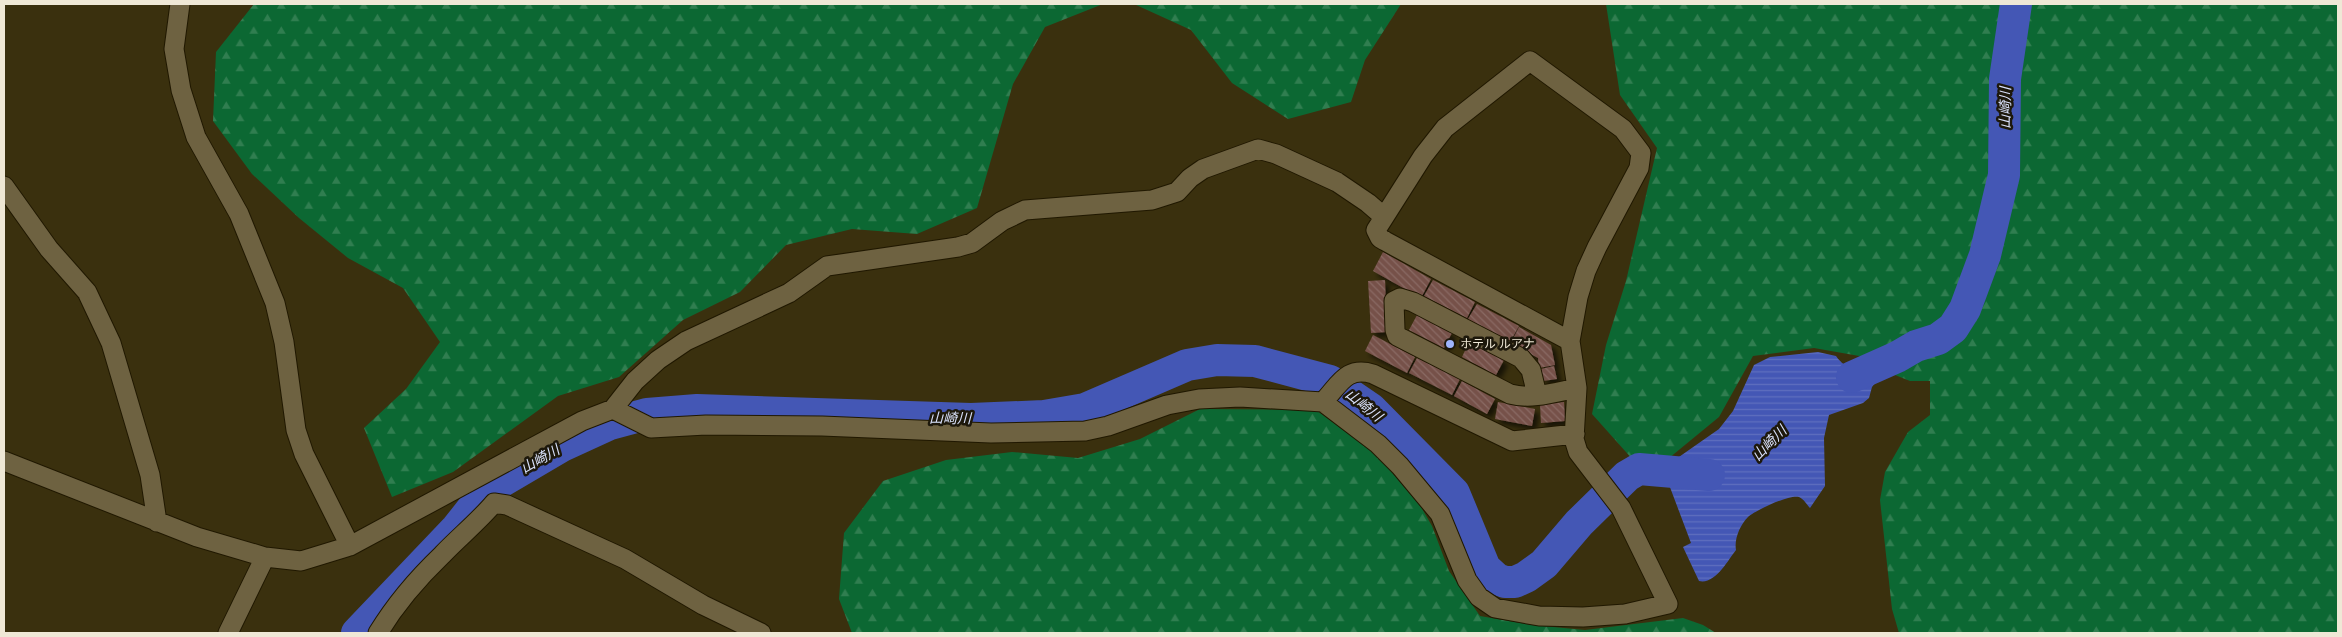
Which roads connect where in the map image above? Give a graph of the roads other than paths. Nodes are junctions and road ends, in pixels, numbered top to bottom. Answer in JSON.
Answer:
{"nodes":[{"id":1,"x":180,"y":4,"type":"edge"},
{"id":2,"x":4,"y":186,"type":"edge"},
{"id":3,"x":1383,"y":216,"type":"junction"},
{"id":4,"x":1570,"y":341,"type":"junction"},
{"id":5,"x":1577,"y":388,"type":"junction"},
{"id":6,"x":1537,"y":395,"type":"junction"},
{"id":7,"x":1327,"y":397,"type":"junction"},
{"id":8,"x":616,"y":410,"type":"junction"},
{"id":9,"x":1575,"y":434,"type":"junction"},
{"id":10,"x":4,"y":461,"type":"edge"},
{"id":11,"x":157,"y":522,"type":"junction"},
{"id":12,"x":350,"y":546,"type":"junction"},
{"id":13,"x":265,"y":557,"type":"junction"},
{"id":14,"x":228,"y":633,"type":"edge"},
{"id":15,"x":378,"y":633,"type":"edge"},
{"id":16,"x":761,"y":633,"type":"edge"}],
"edges":[{"from":1,"to":12,"type":"street"},
{"from":2,"to":11,"type":"street"},
{"from":3,"to":4,"type":"street"},
{"from":3,"to":4,"type":"street"},
{"from":3,"to":8,"type":"street"},
{"from":4,"to":5,"type":"street"},
{"from":5,"to":6,"type":"street"},
{"from":5,"to":9,"type":"street"},
{"from":6,"to":6,"type":"street"},
{"from":7,"to":8,"type":"street"},
{"from":7,"to":9,"type":"street"},
{"from":7,"to":9,"type":"street"},
{"from":8,"to":12,"type":"street"},
{"from":10,"to":11,"type":"street"},
{"from":11,"to":13,"type":"street"},
{"from":12,"to":13,"type":"street"},
{"from":13,"to":14,"type":"street"},
{"from":15,"to":16,"type":"street"}]}
